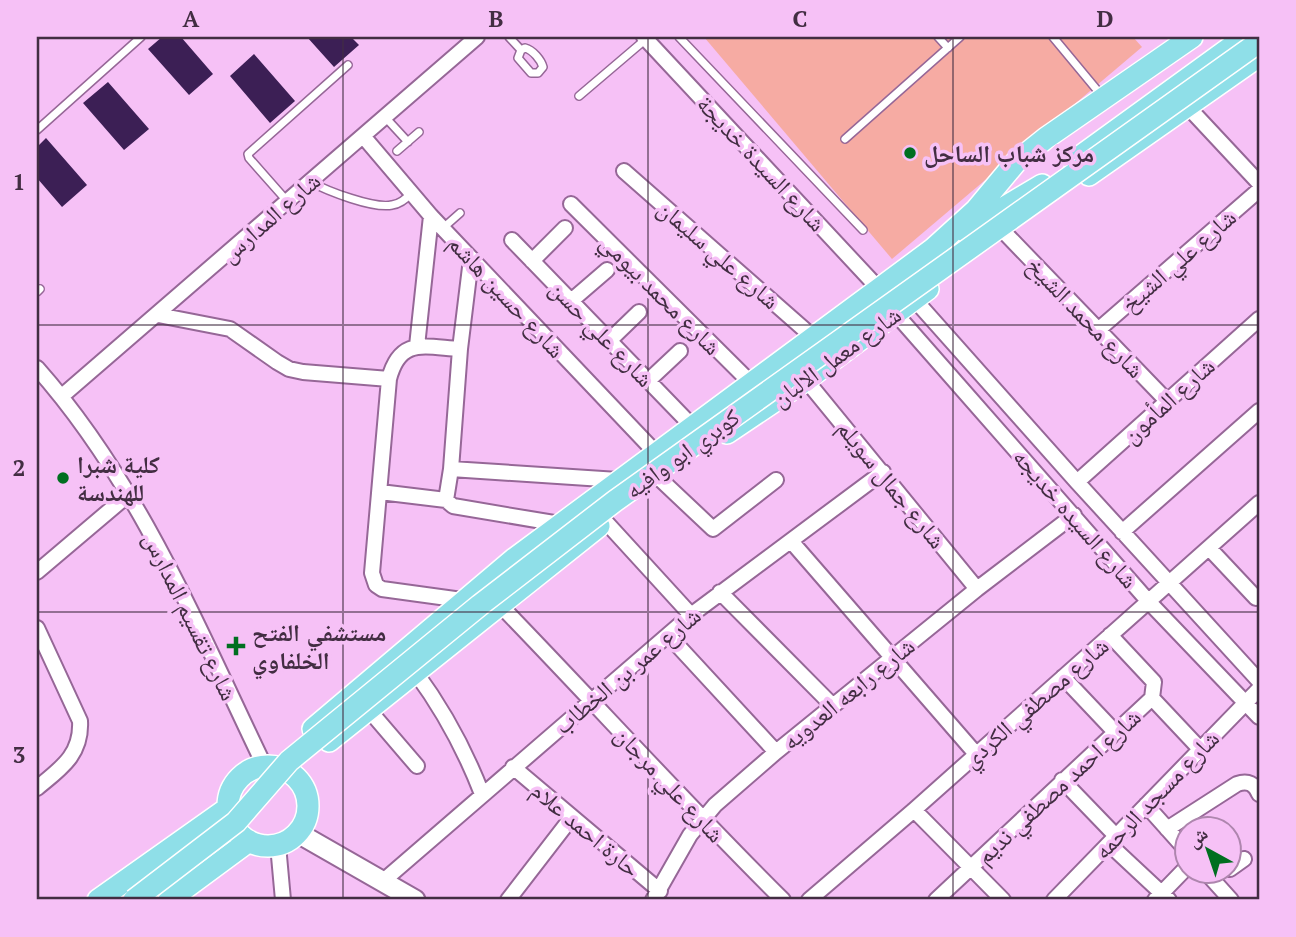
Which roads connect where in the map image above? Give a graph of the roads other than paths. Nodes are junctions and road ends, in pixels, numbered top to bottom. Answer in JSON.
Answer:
{"nodes":[{"id":1,"x":141,"y":37,"type":"edge"},
{"id":2,"x":477,"y":37,"type":"edge"},
{"id":3,"x":509,"y":37,"type":"edge"},
{"id":4,"x":679,"y":37,"type":"edge"},
{"id":5,"x":938,"y":37,"type":"edge"},
{"id":6,"x":960,"y":37,"type":"edge"},
{"id":7,"x":1053,"y":37,"type":"edge"},
{"id":8,"x":1192,"y":37,"type":"edge"},
{"id":9,"x":1245,"y":37,"type":"edge"},
{"id":10,"x":645,"y":38,"type":"edge"},
{"id":11,"x":1259,"y":42,"type":"edge"},
{"id":12,"x":947,"y":48,"type":"junction"},
{"id":13,"x":521,"y":50,"type":"dead end"},
{"id":14,"x":1259,"y":56,"type":"edge"},
{"id":15,"x":348,"y":65,"type":"dead end"},
{"id":16,"x":579,"y":96,"type":"dead end"},
{"id":17,"x":1104,"y":98,"type":"junction"},
{"id":18,"x":1179,"y":106,"type":"junction"},
{"id":19,"x":385,"y":117,"type":"junction"},
{"id":20,"x":37,"y":130,"type":"edge"},
{"id":21,"x":419,"y":132,"type":"dead end"},
{"id":22,"x":363,"y":136,"type":"junction"},
{"id":23,"x":845,"y":139,"type":"dead end"},
{"id":24,"x":408,"y":142,"type":"junction"},
{"id":25,"x":397,"y":151,"type":"dead end"},
{"id":26,"x":624,"y":171,"type":"dead end"},
{"id":27,"x":311,"y":182,"type":"junction"},
{"id":28,"x":1259,"y":183,"type":"edge"},
{"id":29,"x":1259,"y":190,"type":"edge"},
{"id":30,"x":411,"y":193,"type":"junction"},
{"id":31,"x":288,"y":201,"type":"junction"},
{"id":32,"x":571,"y":204,"type":"dead end"},
{"id":33,"x":460,"y":213,"type":"dead end"},
{"id":34,"x":431,"y":216,"type":"junction"},
{"id":35,"x":442,"y":228,"type":"junction"},
{"id":36,"x":565,"y":228,"type":"dead end"},
{"id":37,"x":1013,"y":228,"type":"junction"},
{"id":38,"x":863,"y":230,"type":"dead end"},
{"id":39,"x":512,"y":240,"type":"dead end"},
{"id":40,"x":933,"y":249,"type":"junction"},
{"id":41,"x":471,"y":259,"type":"junction"},
{"id":42,"x":532,"y":261,"type":"junction"},
{"id":43,"x":607,"y":270,"type":"dead end"},
{"id":44,"x":880,"y":290,"type":"junction"},
{"id":45,"x":915,"y":299,"type":"junction"},
{"id":46,"x":571,"y":301,"type":"junction"},
{"id":47,"x":639,"y":312,"type":"dead end"},
{"id":48,"x":158,"y":314,"type":"junction"},
{"id":49,"x":896,"y":314,"type":"junction"},
{"id":50,"x":1259,"y":319,"type":"edge"},
{"id":51,"x":1098,"y":330,"type":"junction"},
{"id":52,"x":822,"y":333,"type":"junction"},
{"id":53,"x":609,"y":341,"type":"junction"},
{"id":54,"x":417,"y":346,"type":"junction"},
{"id":55,"x":847,"y":348,"type":"junction"},
{"id":56,"x":460,"y":349,"type":"junction"},
{"id":57,"x":680,"y":351,"type":"dead end"},
{"id":58,"x":37,"y":368,"type":"edge"},
{"id":59,"x":389,"y":379,"type":"junction"},
{"id":60,"x":806,"y":380,"type":"junction"},
{"id":61,"x":648,"y":381,"type":"junction"},
{"id":62,"x":752,"y":384,"type":"junction"},
{"id":63,"x":62,"y":396,"type":"junction"},
{"id":64,"x":1167,"y":401,"type":"junction"},
{"id":65,"x":1259,"y":411,"type":"edge"},
{"id":66,"x":692,"y":426,"type":"junction"},
{"id":67,"x":655,"y":453,"type":"junction"},
{"id":68,"x":451,"y":469,"type":"junction"},
{"id":69,"x":883,"y":472,"type":"junction"},
{"id":70,"x":660,"y":479,"type":"junction"},
{"id":71,"x":618,"y":480,"type":"junction"},
{"id":72,"x":776,"y":480,"type":"dead end"},
{"id":73,"x":1080,"y":486,"type":"junction"},
{"id":74,"x":380,"y":492,"type":"junction"},
{"id":75,"x":129,"y":494,"type":"junction"},
{"id":76,"x":446,"y":500,"type":"junction"},
{"id":77,"x":1259,"y":503,"type":"edge"},
{"id":78,"x":1070,"y":510,"type":"junction"},
{"id":79,"x":605,"y":521,"type":"junction"},
{"id":80,"x":560,"y":524,"type":"junction"},
{"id":81,"x":1122,"y":532,"type":"junction"},
{"id":82,"x":792,"y":541,"type":"junction"},
{"id":83,"x":1209,"y":548,"type":"junction"},
{"id":84,"x":37,"y":572,"type":"edge"},
{"id":85,"x":1168,"y":583,"type":"junction"},
{"id":86,"x":977,"y":589,"type":"junction"},
{"id":87,"x":720,"y":592,"type":"junction"},
{"id":88,"x":1256,"y":598,"type":"dead end"},
{"id":89,"x":463,"y":600,"type":"junction"},
{"id":90,"x":1149,"y":602,"type":"junction"},
{"id":91,"x":500,"y":605,"type":"junction"},
{"id":92,"x":691,"y":615,"type":"junction"},
{"id":93,"x":37,"y":628,"type":"edge"},
{"id":94,"x":668,"y":635,"type":"junction"},
{"id":95,"x":1110,"y":635,"type":"junction"},
{"id":96,"x":893,"y":658,"type":"junction"},
{"id":97,"x":416,"y":673,"type":"junction"},
{"id":98,"x":1063,"y":677,"type":"junction"},
{"id":99,"x":1259,"y":681,"type":"edge"},
{"id":100,"x":1259,"y":689,"type":"edge"},
{"id":101,"x":1152,"y":698,"type":"junction"},
{"id":102,"x":591,"y":700,"type":"junction"},
{"id":103,"x":1245,"y":702,"type":"junction"},
{"id":104,"x":833,"y":706,"type":"junction"},
{"id":105,"x":369,"y":710,"type":"junction"},
{"id":106,"x":1259,"y":717,"type":"edge"},
{"id":107,"x":1115,"y":732,"type":"junction"},
{"id":108,"x":1200,"y":749,"type":"junction"},
{"id":109,"x":776,"y":752,"type":"junction"},
{"id":110,"x":976,"y":754,"type":"junction"},
{"id":111,"x":416,"y":766,"type":"dead end"},
{"id":112,"x":275,"y":767,"type":"junction"},
{"id":113,"x":513,"y":767,"type":"junction"},
{"id":114,"x":1062,"y":780,"type":"junction"},
{"id":115,"x":37,"y":789,"type":"edge"},
{"id":116,"x":482,"y":794,"type":"junction"},
{"id":117,"x":1259,"y":794,"type":"edge"},
{"id":118,"x":1146,"y":805,"type":"junction"},
{"id":119,"x":228,"y":808,"type":"junction"},
{"id":120,"x":914,"y":810,"type":"junction"},
{"id":121,"x":572,"y":817,"type":"junction"},
{"id":122,"x":701,"y":819,"type":"junction"},
{"id":123,"x":1167,"y":829,"type":"junction"},
{"id":124,"x":298,"y":833,"type":"junction"},
{"id":125,"x":1174,"y":837,"type":"edge"},
{"id":126,"x":1112,"y":840,"type":"junction"},
{"id":127,"x":249,"y":841,"type":"junction"},
{"id":128,"x":278,"y":845,"type":"junction"},
{"id":129,"x":970,"y":868,"type":"junction"},
{"id":130,"x":382,"y":882,"type":"junction"},
{"id":131,"x":1174,"y":883,"type":"edge"},
{"id":132,"x":1216,"y":884,"type":"edge"},
{"id":133,"x":656,"y":896,"type":"edge"},
{"id":134,"x":1162,"y":898,"type":"edge"},
{"id":135,"x":98,"y":900,"type":"edge"},
{"id":136,"x":134,"y":900,"type":"edge"},
{"id":137,"x":169,"y":900,"type":"edge"},
{"id":138,"x":283,"y":900,"type":"edge"},
{"id":139,"x":415,"y":900,"type":"edge"},
{"id":140,"x":508,"y":900,"type":"edge"},
{"id":141,"x":783,"y":900,"type":"edge"},
{"id":142,"x":809,"y":900,"type":"edge"},
{"id":143,"x":936,"y":900,"type":"edge"},
{"id":144,"x":1003,"y":900,"type":"edge"},
{"id":145,"x":1054,"y":900,"type":"edge"},
{"id":146,"x":1231,"y":900,"type":"edge"}],
"edges":[{"from":1,"to":20,"type":"lane"},
{"from":2,"to":19,"type":"street","name":"شارع المدارس"},
{"from":3,"to":13,"type":"lane"},
{"from":4,"to":38,"type":"lane"},
{"from":5,"to":12,"type":"lane"},
{"from":6,"to":12,"type":"lane"},
{"from":7,"to":17,"type":"lane"},
{"from":8,"to":17,"type":"main road","name":"شارع معمل الالبان"},
{"from":9,"to":40,"type":"main road"},
{"from":10,"to":16,"type":"lane"},
{"from":10,"to":44,"type":"street","name":"شارع السيدة خديجة"},
{"from":11,"to":18,"type":"main road","name":"كوبري ابو وافيه","bridge":true},
{"from":12,"to":23,"type":"lane"},
{"from":14,"to":18,"type":"main road","name":"شارع معمل الالبان"},
{"from":15,"to":31,"type":"lane"},
{"from":17,"to":40,"type":"main road","name":"شارع معمل الالبان"},
{"from":18,"to":28,"type":"street"},
{"from":18,"to":37,"type":"main road","name":"شارع معمل الالبان"},
{"from":18,"to":37,"type":"main road"},
{"from":18,"to":136,"type":"main road","name":"كوبري ابو وافيه","bridge":true},
{"from":19,"to":22,"type":"street","name":"شارع المدارس"},
{"from":19,"to":24,"type":"lane"},
{"from":21,"to":24,"type":"lane"},
{"from":22,"to":27,"type":"street","name":"شارع المدارس"},
{"from":22,"to":30,"type":"street","name":"شارع حسين هاشم"},
{"from":24,"to":25,"type":"lane"},
{"from":26,"to":52,"type":"street","name":"شارع علي سليمان"},
{"from":27,"to":30,"type":"lane"},
{"from":27,"to":31,"type":"street","name":"شارع المدارس"},
{"from":29,"to":51,"type":"street","name":"شارع علي الشيخ"},
{"from":30,"to":34,"type":"street","name":"شارع حسين هاشم"},
{"from":31,"to":48,"type":"street","name":"شارع المدارس"},
{"from":32,"to":62,"type":"street","name":"شارع محمد بيومي"},
{"from":33,"to":35,"type":"lane"},
{"from":34,"to":35,"type":"street","name":"شارع حسين هاشم"},
{"from":34,"to":54,"type":"street"},
{"from":35,"to":41,"type":"street","name":"شارع حسين هاشم"},
{"from":36,"to":42,"type":"street"},
{"from":37,"to":45,"type":"main road","name":"شارع معمل الالبان"},
{"from":37,"to":51,"type":"street","name":"شارع محمد الشيخ"},
{"from":39,"to":42,"type":"street","name":"شارع علي حسن"},
{"from":40,"to":44,"type":"main road","name":"شارع معمل الالبان"},
{"from":41,"to":56,"type":"street"},
{"from":41,"to":67,"type":"street","name":"شارع حسين هاشم"},
{"from":42,"to":46,"type":"street","name":"شارع علي حسن"},
{"from":43,"to":46,"type":"street"},
{"from":44,"to":52,"type":"main road","name":"شارع معمل الالبان"},
{"from":45,"to":49,"type":"main road","name":"شارع معمل الالبان"},
{"from":45,"to":73,"type":"street","name":"شارع السيده خديجه"},
{"from":46,"to":53,"type":"street","name":"شارع علي حسن"},
{"from":47,"to":53,"type":"street"},
{"from":48,"to":59,"type":"street"},
{"from":48,"to":63,"type":"street","name":"شارع المدارس"},
{"from":49,"to":55,"type":"main road","name":"شارع معمل الالبان"},
{"from":49,"to":78,"type":"street","name":"شارع السيده خديجه"},
{"from":50,"to":64,"type":"street","name":"شارع المأمون"},
{"from":51,"to":64,"type":"street","name":"شارع محمد الشيخ"},
{"from":52,"to":55,"type":"main road"},
{"from":52,"to":62,"type":"main road","name":"شارع معمل الالبان"},
{"from":53,"to":61,"type":"street","name":"شارع علي حسن"},
{"from":54,"to":56,"type":"street"},
{"from":54,"to":59,"type":"street"},
{"from":55,"to":60,"type":"main road","name":"شارع معمل الالبان"},
{"from":56,"to":68,"type":"street"},
{"from":57,"to":61,"type":"street"},
{"from":58,"to":63,"type":"street","name":"شارع تقسيم المدارس"},
{"from":59,"to":74,"type":"street"},
{"from":60,"to":69,"type":"street","name":"شارع جمال سويلم"},
{"from":60,"to":70,"type":"main road","name":"شارع معمل الالبان"},
{"from":61,"to":66,"type":"street","name":"شارع علي حسن"},
{"from":62,"to":66,"type":"main road","name":"شارع معمل الالبان"},
{"from":63,"to":75,"type":"street","name":"شارع تقسيم المدارس"},
{"from":64,"to":73,"type":"street","name":"شارع المأمون"},
{"from":65,"to":81,"type":"street"},
{"from":66,"to":67,"type":"main road","name":"شارع معمل الالبان"},
{"from":67,"to":71,"type":"main road","name":"شارع معمل الالبان"},
{"from":68,"to":71,"type":"street"},
{"from":68,"to":76,"type":"street"},
{"from":69,"to":82,"type":"street","name":"شارع عمر بن الخطاب"},
{"from":69,"to":86,"type":"street","name":"شارع جمال سويلم"},
{"from":70,"to":72,"type":"street"},
{"from":70,"to":79,"type":"main road","name":"شارع معمل الالبان"},
{"from":71,"to":80,"type":"main road","name":"شارع معمل الالبان"},
{"from":73,"to":78,"type":"street","name":"شارع المأمون"},
{"from":73,"to":81,"type":"street","name":"شارع السيده خديجه"},
{"from":74,"to":76,"type":"street"},
{"from":74,"to":89,"type":"street"},
{"from":75,"to":84,"type":"street"},
{"from":75,"to":112,"type":"street","name":"شارع تقسيم المدارس"},
{"from":76,"to":80,"type":"street"},
{"from":77,"to":83,"type":"street","name":"شارع مصطفي الكردي"},
{"from":78,"to":86,"type":"street","name":"شارع رابعه العدويه"},
{"from":78,"to":90,"type":"street","name":"شارع السيده خديجه"},
{"from":79,"to":91,"type":"main road","name":"شارع معمل الالبان"},
{"from":79,"to":92,"type":"street"},
{"from":80,"to":89,"type":"main road","name":"شارع معمل الالبان"},
{"from":81,"to":85,"type":"street","name":"شارع السيده خديجه"},
{"from":82,"to":87,"type":"street","name":"شارع عمر بن الخطاب"},
{"from":82,"to":96,"type":"street"},
{"from":83,"to":85,"type":"street","name":"شارع مصطفي الكردي"},
{"from":83,"to":88,"type":"street"},
{"from":85,"to":90,"type":"street","name":"شارع مصطفي الكردي"},
{"from":85,"to":99,"type":"street","name":"شارع السيده خديجه"},
{"from":86,"to":96,"type":"street","name":"شارع رابعه العدويه"},
{"from":87,"to":92,"type":"street","name":"شارع عمر بن الخطاب"},
{"from":87,"to":104,"type":"street"},
{"from":89,"to":112,"type":"main road","name":"شارع معمل الالبان"},
{"from":90,"to":95,"type":"street","name":"شارع مصطفي الكردي"},
{"from":90,"to":103,"type":"street","name":"شارع السيده خديجه"},
{"from":91,"to":97,"type":"main road","name":"شارع معمل الالبان"},
{"from":91,"to":102,"type":"street","name":"شارع علي مرجان"},
{"from":92,"to":94,"type":"street","name":"شارع عمر بن الخطاب"},
{"from":93,"to":115,"type":"street"},
{"from":94,"to":102,"type":"street","name":"شارع عمر بن الخطاب"},
{"from":94,"to":109,"type":"street"},
{"from":95,"to":98,"type":"street","name":"شارع مصطفي الكردي"},
{"from":95,"to":101,"type":"street","name":"شارع احمد مصطفي نديم"},
{"from":96,"to":104,"type":"street","name":"شارع رابعه العدويه"},
{"from":96,"to":110,"type":"street"},
{"from":97,"to":105,"type":"main road","name":"شارع معمل الالبان"},
{"from":97,"to":116,"type":"street"},
{"from":98,"to":107,"type":"street"},
{"from":98,"to":110,"type":"street","name":"شارع مصطفي الكردي"},
{"from":100,"to":103,"type":"street","name":"شارع مسجد الرحمه"},
{"from":101,"to":107,"type":"street","name":"شارع احمد مصطفي نديم"},
{"from":101,"to":108,"type":"street"},
{"from":102,"to":113,"type":"street","name":"شارع عمر بن الخطاب"},
{"from":102,"to":122,"type":"street","name":"شارع علي مرجان"},
{"from":103,"to":106,"type":"street","name":"شارع السيده خديجه"},
{"from":103,"to":108,"type":"street","name":"شارع مسجد الرحمه"},
{"from":104,"to":109,"type":"street","name":"شارع رابعه العدويه"},
{"from":105,"to":111,"type":"street"},
{"from":105,"to":112,"type":"main road","name":"شارع معمل الالبان"},
{"from":107,"to":114,"type":"street","name":"شارع احمد مصطفي نديم"},
{"from":108,"to":118,"type":"street","name":"شارع مسجد الرحمه"},
{"from":109,"to":122,"type":"street","name":"شارع رابعه العدويه"},
{"from":110,"to":120,"type":"street","name":"شارع مصطفي الكردي"},
{"from":112,"to":119,"type":"main road"},
{"from":112,"to":124,"type":"main road"},
{"from":113,"to":116,"type":"street","name":"شارع عمر بن الخطاب"},
{"from":113,"to":121,"type":"street","name":"حارة احمد علام"},
{"from":114,"to":126,"type":"street"},
{"from":114,"to":129,"type":"street","name":"شارع احمد مصطفي نديم"},
{"from":116,"to":130,"type":"street","name":"شارع عمر بن الخطاب"},
{"from":117,"to":123,"type":"street"},
{"from":118,"to":123,"type":"street"},
{"from":118,"to":126,"type":"street","name":"شارع مسجد الرحمه"},
{"from":119,"to":127,"type":"main road"},
{"from":119,"to":135,"type":"main road"},
{"from":120,"to":129,"type":"street"},
{"from":120,"to":142,"type":"street","name":"شارع مصطفي الكردي"},
{"from":121,"to":133,"type":"street","name":"حارة احمد علام"},
{"from":121,"to":140,"type":"street"},
{"from":122,"to":133,"type":"street","name":"شارع رابعه العدويه"},
{"from":122,"to":141,"type":"street","name":"شارع علي مرجان"},
{"from":123,"to":125,"type":"street"},
{"from":124,"to":128,"type":"main road"},
{"from":124,"to":130,"type":"street"},
{"from":126,"to":134,"type":"street"},
{"from":126,"to":145,"type":"street","name":"شارع مسجد الرحمه"},
{"from":127,"to":128,"type":"main road"},
{"from":127,"to":137,"type":"main road"},
{"from":128,"to":138,"type":"street"},
{"from":129,"to":143,"type":"street","name":"شارع احمد مصطفي نديم"},
{"from":129,"to":144,"type":"street"},
{"from":130,"to":139,"type":"street"},
{"from":131,"to":134,"type":"street"},
{"from":132,"to":146,"type":"street"}]}
